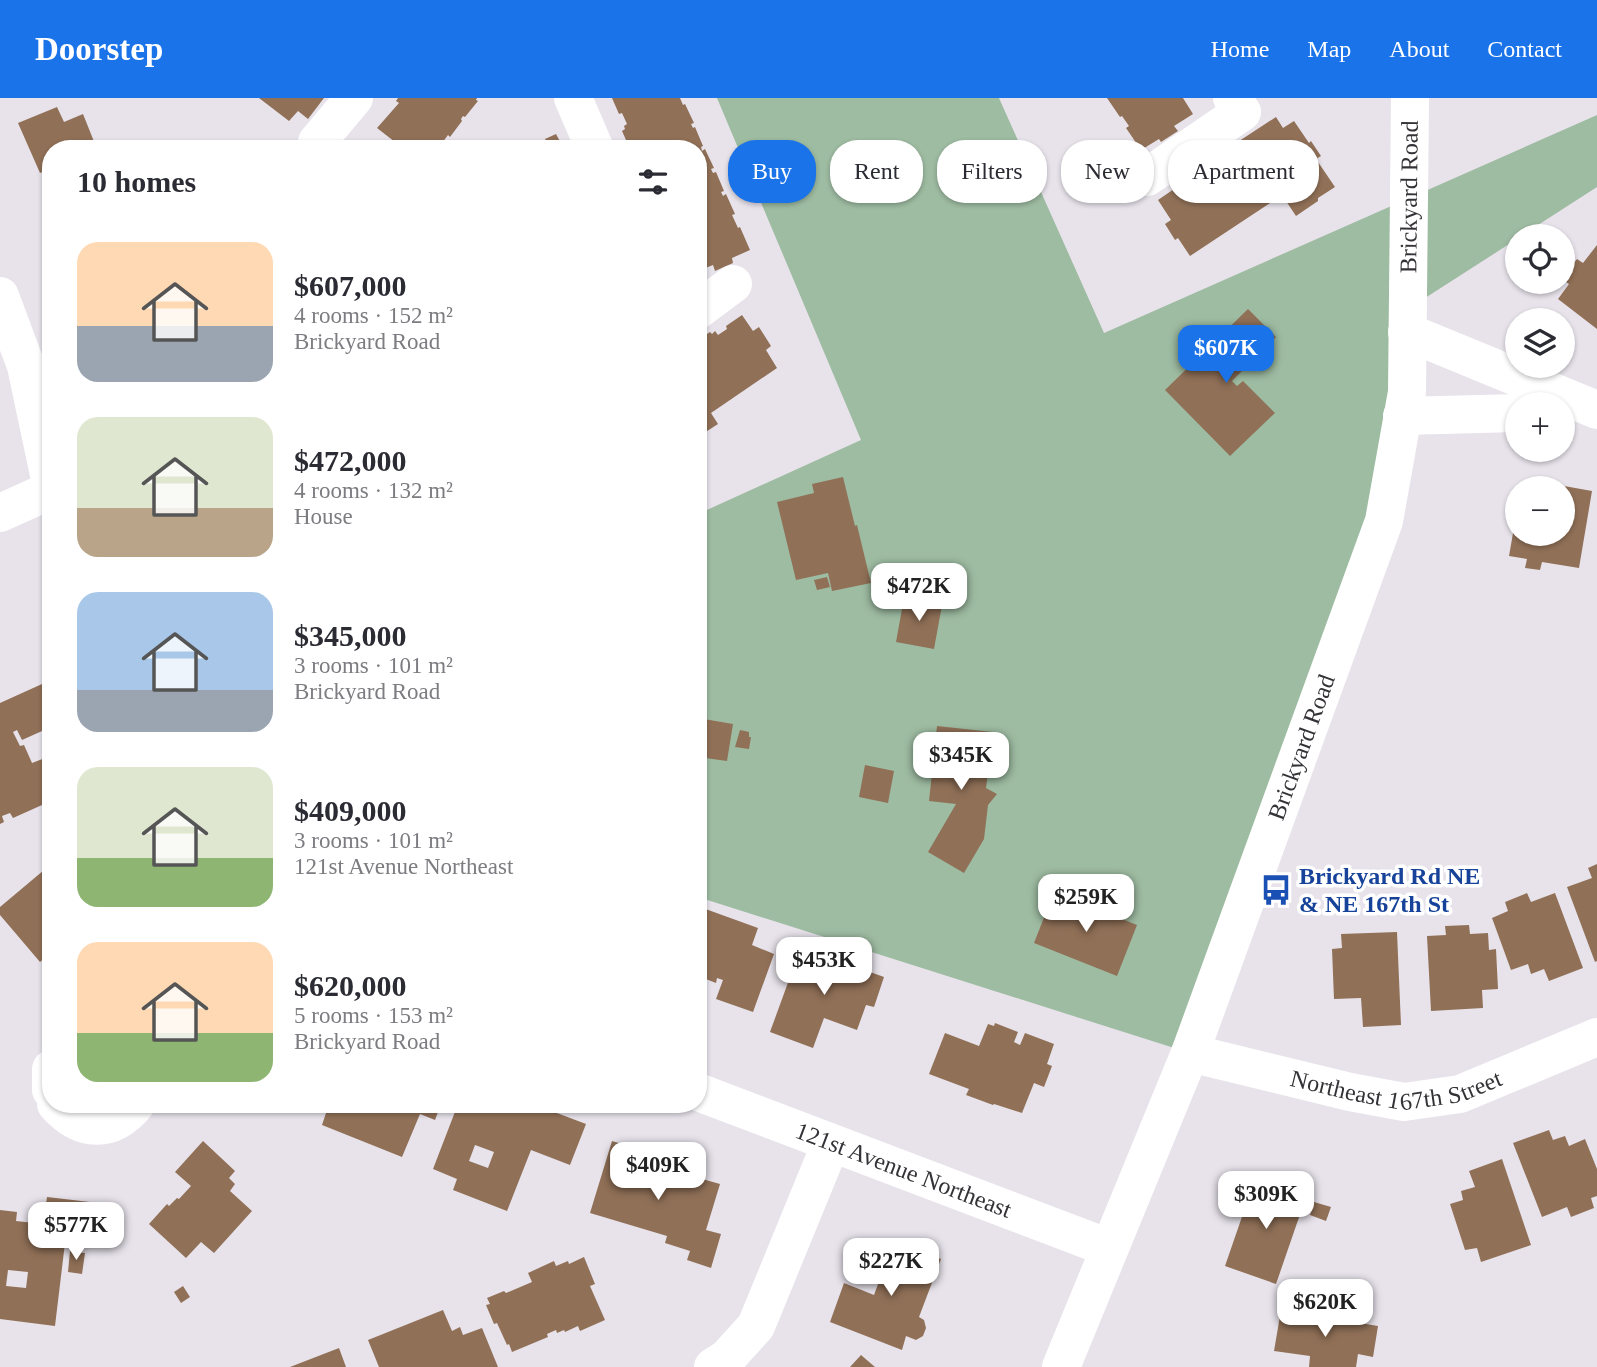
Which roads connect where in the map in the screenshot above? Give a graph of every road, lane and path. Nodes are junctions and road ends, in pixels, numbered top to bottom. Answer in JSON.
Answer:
{"nodes":[{"id":1,"x":354,"y":98,"type":"edge"},
{"id":2,"x":573,"y":98,"type":"edge"},
{"id":3,"x":1232,"y":98,"type":"edge"},
{"id":4,"x":1410,"y":98,"type":"edge"},
{"id":5,"x":325,"y":140,"type":"edge"},
{"id":6,"x":590,"y":140,"type":"edge"},
{"id":7,"x":1154,"y":172,"type":"edge"},
{"id":8,"x":733,"y":284,"type":"dead end"},
{"id":9,"x":0,"y":296,"type":"edge"},
{"id":10,"x":707,"y":303,"type":"edge"},
{"id":11,"x":1407,"y":332,"type":"junction"},
{"id":12,"x":1597,"y":411,"type":"edge"},
{"id":13,"x":1575,"y":412,"type":"edge"},
{"id":14,"x":1505,"y":413,"type":"edge"},
{"id":15,"x":1402,"y":416,"type":"junction"},
{"id":16,"x":42,"y":442,"type":"edge"},
{"id":17,"x":42,"y":494,"type":"edge"},
{"id":18,"x":0,"y":513,"type":"edge"},
{"id":19,"x":1597,"y":1037,"type":"edge"},
{"id":20,"x":1190,"y":1053,"type":"junction"},
{"id":21,"x":707,"y":1095,"type":"edge"},
{"id":22,"x":64,"y":1113,"type":"edge"},
{"id":23,"x":129,"y":1113,"type":"edge"},
{"id":24,"x":831,"y":1143,"type":"junction"},
{"id":25,"x":1109,"y":1248,"type":"junction"},
{"id":26,"x":713,"y":1367,"type":"edge"},
{"id":27,"x":1061,"y":1367,"type":"edge"}],
"edges":[{"from":1,"to":5,"type":"street"},
{"from":2,"to":6,"type":"street"},
{"from":3,"to":7,"type":"street"},
{"from":4,"to":11,"type":"street","name":"Brickyard Road"},
{"from":8,"to":10,"type":"street"},
{"from":9,"to":16,"type":"street"},
{"from":11,"to":12,"type":"street"},
{"from":11,"to":15,"type":"street","name":"Brickyard Road"},
{"from":12,"to":13,"type":"street"},
{"from":14,"to":15,"type":"street"},
{"from":15,"to":20,"type":"street","name":"Brickyard Road"},
{"from":17,"to":18,"type":"street"},
{"from":19,"to":20,"type":"street","name":"Northeast 167th Street"},
{"from":20,"to":25,"type":"street","name":"Brickyard Road"},
{"from":21,"to":24,"type":"street","name":"121st Avenue Northeast"},
{"from":22,"to":23,"type":"street"},
{"from":24,"to":25,"type":"street","name":"121st Avenue Northeast"},
{"from":24,"to":26,"type":"street"},
{"from":25,"to":27,"type":"street","name":"Brickyard Road"}]}
